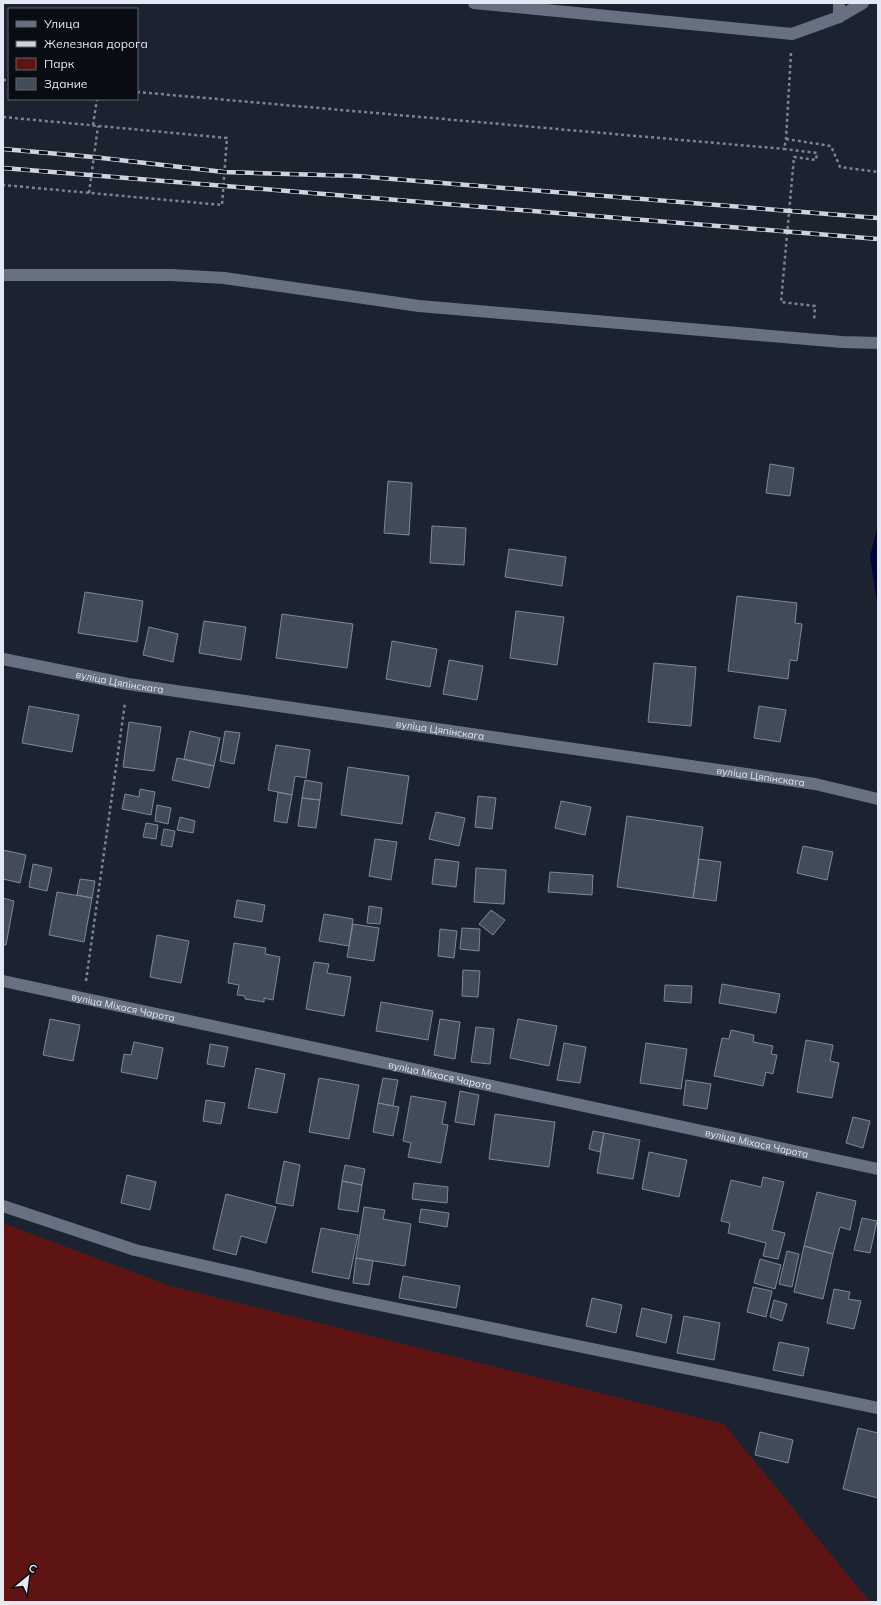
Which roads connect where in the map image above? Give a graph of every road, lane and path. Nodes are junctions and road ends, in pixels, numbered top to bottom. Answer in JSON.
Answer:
{"nodes":[{"id":1,"x":474,"y":3,"type":"edge"},
{"id":2,"x":839,"y":3,"type":"edge"},
{"id":3,"x":863,"y":3,"type":"edge"},
{"id":4,"x":839,"y":18,"type":"junction"},
{"id":5,"x":792,"y":34,"type":"junction"},
{"id":6,"x":138,"y":92,"type":"edge"},
{"id":7,"x":97,"y":100,"type":"edge"},
{"id":8,"x":3,"y":117,"type":"edge"},
{"id":9,"x":94,"y":125,"type":"junction"},
{"id":10,"x":98,"y":126,"type":"junction"},
{"id":11,"x":786,"y":139,"type":"junction"},
{"id":12,"x":784,"y":149,"type":"junction"},
{"id":13,"x":878,"y":172,"type":"edge"},
{"id":14,"x":3,"y":185,"type":"edge"},
{"id":15,"x":89,"y":193,"type":"junction"},
{"id":16,"x":3,"y":275,"type":"edge"},
{"id":17,"x":814,"y":315,"type":"dead end"},
{"id":18,"x":878,"y":343,"type":"edge"},
{"id":19,"x":3,"y":659,"type":"edge"},
{"id":20,"x":128,"y":684,"type":"junction"},
{"id":21,"x":878,"y":799,"type":"edge"},
{"id":22,"x":3,"y":981,"type":"edge"},
{"id":23,"x":84,"y":997,"type":"junction"},
{"id":24,"x":878,"y":1169,"type":"edge"},
{"id":25,"x":3,"y":1206,"type":"edge"},
{"id":26,"x":878,"y":1408,"type":"edge"}],
"edges":[{"from":1,"to":5,"type":"street"},
{"from":2,"to":4,"type":"street"},
{"from":3,"to":4,"type":"street"},
{"from":4,"to":5,"type":"street"},
{"from":5,"to":11,"type":"path"},
{"from":6,"to":12,"type":"path"},
{"from":7,"to":9,"type":"path"},
{"from":8,"to":9,"type":"path"},
{"from":9,"to":10,"type":"path"},
{"from":10,"to":15,"type":"path"},
{"from":10,"to":15,"type":"path"},
{"from":11,"to":12,"type":"path"},
{"from":11,"to":13,"type":"path"},
{"from":12,"to":17,"type":"path"},
{"from":14,"to":15,"type":"path"},
{"from":16,"to":18,"type":"street"},
{"from":19,"to":20,"type":"street","name":"вуліца Цяпінскага"},
{"from":20,"to":21,"type":"street","name":"вуліца Цяпінскага"},
{"from":20,"to":23,"type":"path"},
{"from":22,"to":23,"type":"street","name":"вуліца Міхася Чарота"},
{"from":23,"to":24,"type":"street","name":"вуліца Міхася Чарота"},
{"from":25,"to":26,"type":"street"}]}
